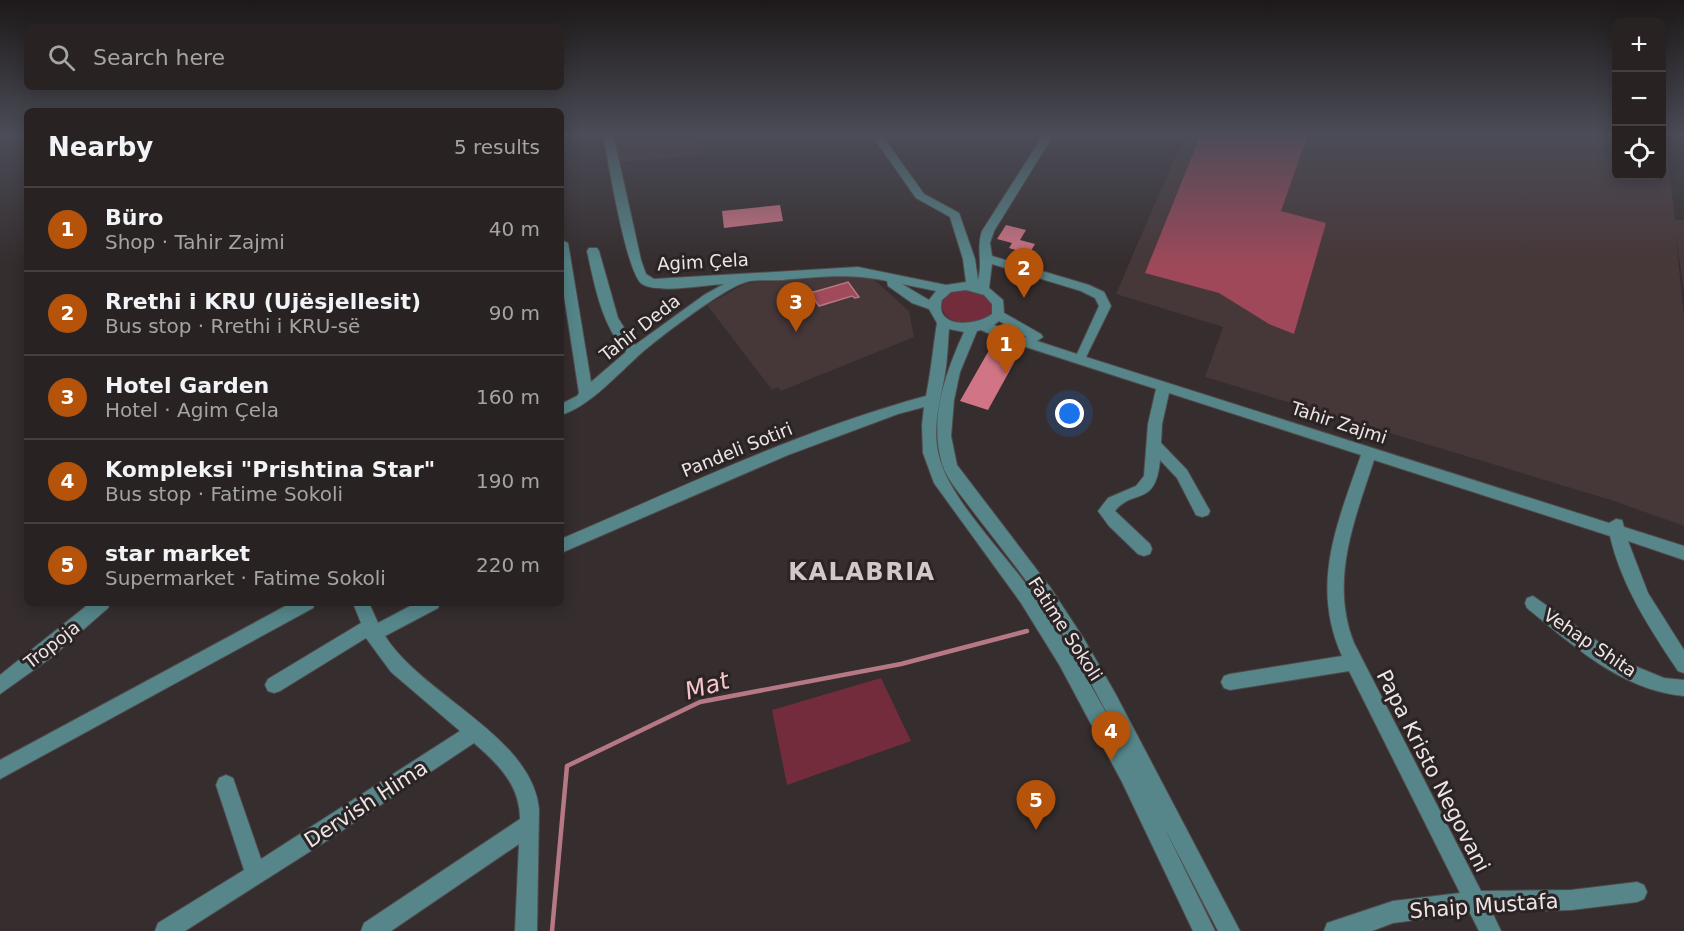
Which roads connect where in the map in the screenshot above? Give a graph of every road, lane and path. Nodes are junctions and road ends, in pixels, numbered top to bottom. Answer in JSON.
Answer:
{"nodes":[{"id":1,"x":617,"y":177,"type":"edge"},
{"id":2,"x":906,"y":177,"type":"edge"},
{"id":3,"x":1022,"y":177,"type":"edge"},
{"id":4,"x":593,"y":251,"type":"dead end"},
{"id":5,"x":564,"y":256,"type":"edge"},
{"id":6,"x":986,"y":258,"type":"junction"},
{"id":7,"x":879,"y":276,"type":"junction"},
{"id":8,"x":745,"y":277,"type":"junction"},
{"id":9,"x":978,"y":288,"type":"junction"},
{"id":10,"x":946,"y":289,"type":"junction"},
{"id":11,"x":934,"y":306,"type":"junction"},
{"id":12,"x":998,"y":315,"type":"junction"},
{"id":13,"x":944,"y":321,"type":"junction"},
{"id":14,"x":978,"y":327,"type":"junction"},
{"id":15,"x":634,"y":352,"type":"junction"},
{"id":16,"x":1083,"y":353,"type":"junction"},
{"id":17,"x":1164,"y":387,"type":"junction"},
{"id":18,"x":586,"y":393,"type":"junction"},
{"id":19,"x":931,"y":400,"type":"junction"},
{"id":20,"x":564,"y":409,"type":"edge"},
{"id":21,"x":1153,"y":444,"type":"junction"},
{"id":22,"x":1369,"y":453,"type":"junction"},
{"id":23,"x":1202,"y":511,"type":"dead end"},
{"id":24,"x":1617,"y":528,"type":"junction"},
{"id":25,"x":564,"y":545,"type":"edge"},
{"id":26,"x":1684,"y":545,"type":"edge"},
{"id":27,"x":1144,"y":549,"type":"dead end"},
{"id":28,"x":1684,"y":553,"type":"edge"},
{"id":29,"x":1533,"y":603,"type":"dead end"},
{"id":30,"x":98,"y":606,"type":"edge"},
{"id":31,"x":301,"y":606,"type":"edge"},
{"id":32,"x":362,"y":606,"type":"edge"},
{"id":33,"x":425,"y":606,"type":"edge"},
{"id":34,"x":371,"y":630,"type":"junction"},
{"id":35,"x":1354,"y":662,"type":"junction"},
{"id":36,"x":1684,"y":665,"type":"edge"},
{"id":37,"x":1230,"y":682,"type":"dead end"},
{"id":38,"x":274,"y":685,"type":"dead end"},
{"id":39,"x":0,"y":686,"type":"edge"},
{"id":40,"x":1684,"y":688,"type":"edge"},
{"id":41,"x":474,"y":732,"type":"junction"},
{"id":42,"x":0,"y":770,"type":"edge"},
{"id":43,"x":226,"y":785,"type":"dead end"},
{"id":44,"x":529,"y":825,"type":"junction"},
{"id":45,"x":256,"y":875,"type":"junction"},
{"id":46,"x":1637,"y":892,"type":"dead end"},
{"id":47,"x":1474,"y":902,"type":"junction"},
{"id":48,"x":166,"y":931,"type":"edge"},
{"id":49,"x":372,"y":931,"type":"edge"},
{"id":50,"x":526,"y":931,"type":"edge"},
{"id":51,"x":1204,"y":931,"type":"edge"},
{"id":52,"x":1229,"y":931,"type":"edge"},
{"id":53,"x":1335,"y":931,"type":"edge"},
{"id":54,"x":1490,"y":931,"type":"edge"}],
"edges":[{"from":1,"to":8,"type":"street","name":"Agim Çela"},
{"from":2,"to":9,"type":"street"},
{"from":3,"to":6,"type":"street"},
{"from":4,"to":15,"type":"street"},
{"from":5,"to":18,"type":"street"},
{"from":6,"to":9,"type":"street"},
{"from":6,"to":16,"type":"street"},
{"from":7,"to":8,"type":"street","name":"Agim Çela"},
{"from":7,"to":10,"type":"street","name":"Agim Çela"},
{"from":7,"to":11,"type":"street","name":"Agim Çela"},
{"from":8,"to":15,"type":"street","name":"Tahir Deda"},
{"from":9,"to":10,"type":"street"},
{"from":9,"to":12,"type":"street"},
{"from":10,"to":11,"type":"street"},
{"from":11,"to":13,"type":"street"},
{"from":12,"to":14,"type":"street"},
{"from":12,"to":16,"type":"street","name":"Tahir Zajmi"},
{"from":13,"to":14,"type":"street"},
{"from":13,"to":19,"type":"street","name":"Fatime Sokoli"},
{"from":14,"to":17,"type":"street","name":"Tahir Zajmi"},
{"from":14,"to":52,"type":"street","name":"Fatime Sokoli"},
{"from":15,"to":18,"type":"street","name":"Tahir Deda"},
{"from":16,"to":24,"type":"street","name":"Tahir Zajmi"},
{"from":17,"to":21,"type":"street"},
{"from":17,"to":22,"type":"street","name":"Tahir Zajmi"},
{"from":18,"to":20,"type":"street","name":"Tahir Deda"},
{"from":19,"to":25,"type":"street","name":"Pandeli Sotiri"},
{"from":19,"to":51,"type":"street","name":"Fatime Sokoli"},
{"from":21,"to":23,"type":"street"},
{"from":21,"to":27,"type":"street"},
{"from":22,"to":24,"type":"street","name":"Tahir Zajmi"},
{"from":22,"to":35,"type":"street","name":"Papa Kristo Negovani"},
{"from":24,"to":26,"type":"street","name":"Tahir Zajmi"},
{"from":24,"to":28,"type":"street","name":"Tahir Zajmi"},
{"from":24,"to":36,"type":"street"},
{"from":29,"to":40,"type":"street","name":"Vehap Shita"},
{"from":30,"to":39,"type":"street","name":"Tropoja"},
{"from":31,"to":42,"type":"street"},
{"from":32,"to":34,"type":"street"},
{"from":33,"to":34,"type":"street"},
{"from":34,"to":38,"type":"street"},
{"from":34,"to":41,"type":"street"},
{"from":35,"to":37,"type":"street","name":"Papa Kristo Negovani"},
{"from":35,"to":47,"type":"street","name":"Papa Kristo Negovani"},
{"from":41,"to":44,"type":"street"},
{"from":41,"to":45,"type":"street","name":"Dervish Hima"},
{"from":43,"to":45,"type":"street"},
{"from":44,"to":49,"type":"street"},
{"from":44,"to":50,"type":"street"},
{"from":45,"to":48,"type":"street","name":"Dervish Hima"},
{"from":46,"to":47,"type":"street","name":"Shaip Mustafa"},
{"from":47,"to":53,"type":"street","name":"Shaip Mustafa"},
{"from":47,"to":54,"type":"street","name":"Papa Kristo Negovani"}]}
